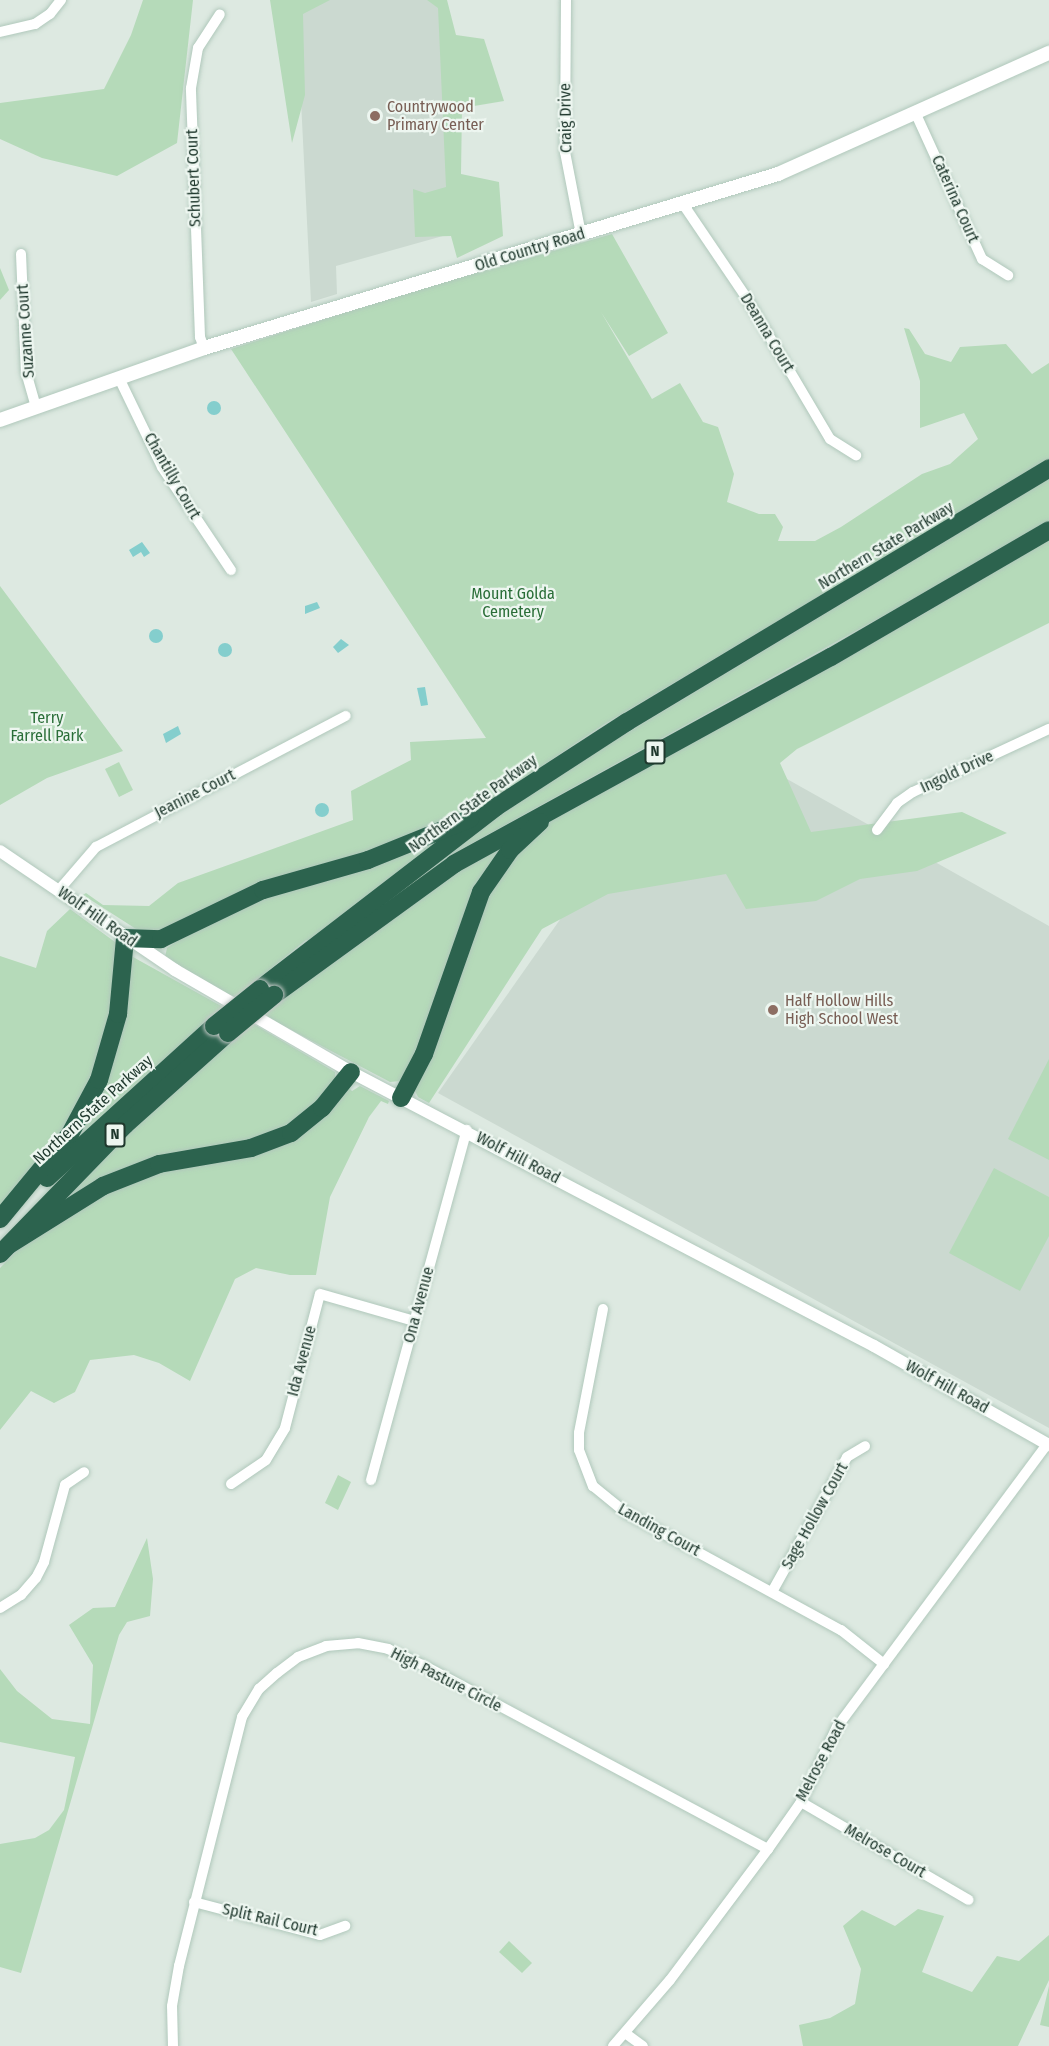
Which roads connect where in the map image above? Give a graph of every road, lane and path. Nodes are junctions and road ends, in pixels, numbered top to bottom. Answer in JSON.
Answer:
{"nodes":[{"id":1,"x":61,"y":0,"type":"edge"},
{"id":2,"x":566,"y":0,"type":"edge"},
{"id":3,"x":220,"y":14,"type":"dead end"},
{"id":4,"x":0,"y":32,"type":"edge"},
{"id":5,"x":1049,"y":52,"type":"edge"},
{"id":6,"x":915,"y":112,"type":"junction"},
{"id":7,"x":683,"y":204,"type":"junction"},
{"id":8,"x":581,"y":234,"type":"junction"},
{"id":9,"x":21,"y":254,"type":"dead end"},
{"id":10,"x":1008,"y":274,"type":"dead end"},
{"id":11,"x":204,"y":348,"type":"junction"},
{"id":12,"x":119,"y":378,"type":"junction"},
{"id":13,"x":36,"y":408,"type":"junction"},
{"id":14,"x":0,"y":420,"type":"edge"},
{"id":15,"x":856,"y":455,"type":"dead end"},
{"id":16,"x":1049,"y":468,"type":"edge"},
{"id":17,"x":1049,"y":530,"type":"edge"},
{"id":18,"x":231,"y":570,"type":"dead end"},
{"id":19,"x":346,"y":716,"type":"dead end"},
{"id":20,"x":1049,"y":729,"type":"edge"},
{"id":21,"x":562,"y":801,"type":"junction"},
{"id":22,"x":496,"y":807,"type":"junction"},
{"id":23,"x":877,"y":830,"type":"dead end"},
{"id":24,"x":0,"y":851,"type":"edge"},
{"id":25,"x":58,"y":890,"type":"junction"},
{"id":26,"x":179,"y":932,"type":"junction"},
{"id":27,"x":125,"y":938,"type":"junction"},
{"id":28,"x":154,"y":957,"type":"junction"},
{"id":29,"x":267,"y":992,"type":"junction"},
{"id":30,"x":221,"y":1029,"type":"junction"},
{"id":31,"x":351,"y":1072,"type":"junction"},
{"id":32,"x":401,"y":1098,"type":"junction"},
{"id":33,"x":467,"y":1130,"type":"junction"},
{"id":34,"x":0,"y":1221,"type":"edge"},
{"id":35,"x":5,"y":1249,"type":"edge"},
{"id":36,"x":603,"y":1309,"type":"dead end"},
{"id":37,"x":414,"y":1321,"type":"junction"},
{"id":38,"x":1048,"y":1444,"type":"edge"},
{"id":39,"x":865,"y":1446,"type":"dead end"},
{"id":40,"x":84,"y":1472,"type":"dead end"},
{"id":41,"x":371,"y":1480,"type":"dead end"},
{"id":42,"x":231,"y":1484,"type":"dead end"},
{"id":43,"x":772,"y":1592,"type":"junction"},
{"id":44,"x":0,"y":1608,"type":"edge"},
{"id":45,"x":884,"y":1664,"type":"junction"},
{"id":46,"x":801,"y":1802,"type":"junction"},
{"id":47,"x":768,"y":1850,"type":"junction"},
{"id":48,"x":969,"y":1900,"type":"dead end"},
{"id":49,"x":194,"y":1902,"type":"junction"},
{"id":50,"x":345,"y":1926,"type":"dead end"},
{"id":51,"x":625,"y":2033,"type":"junction"},
{"id":52,"x":173,"y":2046,"type":"edge"},
{"id":53,"x":613,"y":2046,"type":"edge"},
{"id":54,"x":643,"y":2046,"type":"edge"}],
"edges":[{"from":1,"to":4,"type":"street"},
{"from":2,"to":8,"type":"street","name":"Craig Drive"},
{"from":3,"to":11,"type":"street","name":"Schubert Court"},
{"from":5,"to":6,"type":"main road","name":"Old Country Road"},
{"from":6,"to":7,"type":"main road","name":"Old Country Road"},
{"from":6,"to":10,"type":"street","name":"Caterina Court"},
{"from":7,"to":8,"type":"main road","name":"Old Country Road"},
{"from":7,"to":15,"type":"street","name":"Deanna Court"},
{"from":8,"to":11,"type":"main road","name":"Old Country Road"},
{"from":9,"to":13,"type":"street","name":"Suzanne Court"},
{"from":11,"to":12,"type":"main road","name":"Old Country Road"},
{"from":12,"to":13,"type":"main road","name":"Old Country Road"},
{"from":12,"to":18,"type":"street","name":"Chantilly Court"},
{"from":13,"to":14,"type":"main road","name":"Old Country Road"},
{"from":16,"to":22,"type":"highway","name":"Northern State Parkway","number":"N"},
{"from":17,"to":21,"type":"highway","name":"Northern State Parkway","number":"N"},
{"from":19,"to":25,"type":"street","name":"Jeanine Court"},
{"from":20,"to":23,"type":"street","name":"Ingold Drive"},
{"from":21,"to":29,"type":"highway","name":"Northern State Parkway","number":"N"},
{"from":21,"to":32,"type":"highway"},
{"from":22,"to":26,"type":"highway"},
{"from":22,"to":29,"type":"highway","name":"Northern State Parkway","number":"N"},
{"from":24,"to":25,"type":"street","name":"Wolf Hill Road"},
{"from":25,"to":27,"type":"street","name":"Wolf Hill Road"},
{"from":26,"to":27,"type":"highway"},
{"from":26,"to":28,"type":"highway"},
{"from":27,"to":28,"type":"street","name":"Wolf Hill Road"},
{"from":27,"to":34,"type":"highway"},
{"from":28,"to":31,"type":"street","name":"Wolf Hill Road"},
{"from":29,"to":30,"type":"highway","name":"Northern State Parkway","number":"N","bridge":true},
{"from":30,"to":34,"type":"highway","name":"Northern State Parkway","number":"N"},
{"from":30,"to":35,"type":"highway","name":"Northern State Parkway","number":"N"},
{"from":31,"to":32,"type":"street","name":"Wolf Hill Road"},
{"from":31,"to":35,"type":"highway"},
{"from":32,"to":33,"type":"street","name":"Wolf Hill Road"},
{"from":33,"to":37,"type":"street","name":"Ona Avenue"},
{"from":33,"to":38,"type":"street","name":"Wolf Hill Road"},
{"from":36,"to":43,"type":"street","name":"Landing Court"},
{"from":37,"to":41,"type":"street","name":"Ona Avenue"},
{"from":37,"to":42,"type":"street","name":"Ida Avenue"},
{"from":38,"to":45,"type":"street","name":"Melrose Road"},
{"from":39,"to":43,"type":"street","name":"Sage Hollow Court"},
{"from":40,"to":44,"type":"street"},
{"from":43,"to":45,"type":"street","name":"Landing Court"},
{"from":45,"to":46,"type":"street","name":"Melrose Road"},
{"from":46,"to":47,"type":"street","name":"Melrose Road"},
{"from":46,"to":48,"type":"street","name":"Melrose Court"},
{"from":47,"to":49,"type":"street","name":"High Pasture Circle"},
{"from":47,"to":51,"type":"street","name":"Melrose Road"},
{"from":49,"to":50,"type":"street","name":"Split Rail Court"},
{"from":49,"to":52,"type":"street","name":"High Pasture Circle"},
{"from":51,"to":53,"type":"street","name":"Melrose Road"},
{"from":51,"to":54,"type":"street"}]}
